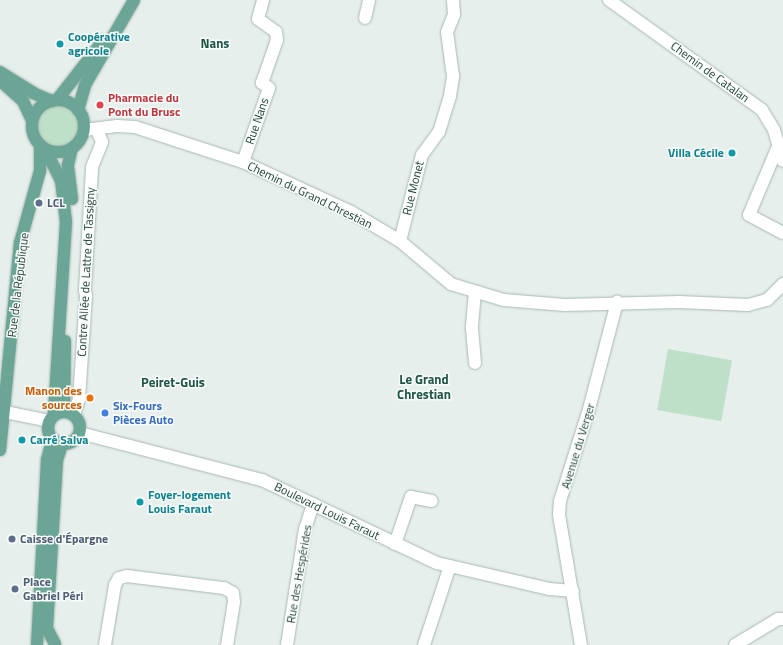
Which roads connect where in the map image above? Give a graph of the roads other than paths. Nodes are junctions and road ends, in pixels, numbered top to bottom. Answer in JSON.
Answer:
{"nodes":[{"id":1,"x":134,"y":0,"type":"edge"},
{"id":2,"x":263,"y":0,"type":"edge"},
{"id":3,"x":369,"y":0,"type":"edge"},
{"id":4,"x":453,"y":0,"type":"edge"},
{"id":5,"x":616,"y":2,"type":"edge"},
{"id":6,"x":365,"y":18,"type":"dead end"},
{"id":7,"x":118,"y":25,"type":"junction"},
{"id":8,"x":0,"y":72,"type":"edge"},
{"id":9,"x":0,"y":81,"type":"edge"},
{"id":10,"x":55,"y":100,"type":"junction"},
{"id":11,"x":78,"y":110,"type":"junction"},
{"id":12,"x":32,"y":120,"type":"junction"},
{"id":13,"x":84,"y":130,"type":"junction"},
{"id":14,"x":97,"y":130,"type":"junction"},
{"id":15,"x":779,"y":144,"type":"junction"},
{"id":16,"x":43,"y":147,"type":"junction"},
{"id":17,"x":72,"y":148,"type":"junction"},
{"id":18,"x":783,"y":161,"type":"edge"},
{"id":19,"x":243,"y":162,"type":"junction"},
{"id":20,"x":783,"y":233,"type":"edge"},
{"id":21,"x":400,"y":241,"type":"junction"},
{"id":22,"x":783,"y":284,"type":"edge"},
{"id":23,"x":476,"y":292,"type":"junction"},
{"id":24,"x":617,"y":302,"type":"junction"},
{"id":25,"x":475,"y":363,"type":"dead end"},
{"id":26,"x":2,"y":412,"type":"edge"},
{"id":27,"x":60,"y":416,"type":"junction"},
{"id":28,"x":80,"y":434,"type":"junction"},
{"id":29,"x":57,"y":442,"type":"junction"},
{"id":30,"x":0,"y":450,"type":"edge"},
{"id":31,"x":432,"y":500,"type":"dead end"},
{"id":32,"x":312,"y":504,"type":"junction"},
{"id":33,"x":395,"y":544,"type":"junction"},
{"id":34,"x":450,"y":566,"type":"junction"},
{"id":35,"x":573,"y":590,"type":"junction"},
{"id":36,"x":783,"y":618,"type":"edge"},
{"id":37,"x":37,"y":645,"type":"edge"},
{"id":38,"x":54,"y":645,"type":"edge"},
{"id":39,"x":104,"y":645,"type":"edge"},
{"id":40,"x":228,"y":645,"type":"edge"},
{"id":41,"x":287,"y":645,"type":"edge"},
{"id":42,"x":424,"y":645,"type":"edge"},
{"id":43,"x":581,"y":645,"type":"edge"},
{"id":44,"x":588,"y":645,"type":"edge"},
{"id":45,"x":735,"y":645,"type":"edge"}],
"edges":[{"from":1,"to":7,"type":"main road"},
{"from":2,"to":19,"type":"street","name":"Rue Nans"},
{"from":3,"to":6,"type":"street"},
{"from":4,"to":21,"type":"street","name":"Rue Monet"},
{"from":5,"to":15,"type":"street","name":"Chemin de Catalan"},
{"from":7,"to":10,"type":"main road"},
{"from":7,"to":11,"type":"main road"},
{"from":8,"to":10,"type":"main road"},
{"from":9,"to":12,"type":"main road"},
{"from":10,"to":11,"type":"main road"},
{"from":10,"to":12,"type":"main road"},
{"from":11,"to":13,"type":"main road"},
{"from":12,"to":16,"type":"main road"},
{"from":13,"to":14,"type":"street","name":"Chemin du Grand Chrestian"},
{"from":13,"to":17,"type":"main road"},
{"from":14,"to":19,"type":"street","name":"Chemin du Grand Chrestian"},
{"from":14,"to":27,"type":"street","name":"Contre Allée de Lattre de Tassigny"},
{"from":15,"to":18,"type":"street","name":"Chemin de Catalan"},
{"from":15,"to":20,"type":"street"},
{"from":16,"to":17,"type":"main road"},
{"from":16,"to":26,"type":"main road","name":"Rue de la République"},
{"from":16,"to":27,"type":"main road"},
{"from":17,"to":27,"type":"main road"},
{"from":19,"to":21,"type":"street","name":"Chemin du Grand Chrestian"},
{"from":21,"to":23,"type":"street","name":"Chemin du Grand Chrestian"},
{"from":22,"to":24,"type":"street"},
{"from":23,"to":24,"type":"street","name":"Chemin du Grand Chrestian"},
{"from":23,"to":25,"type":"street"},
{"from":24,"to":35,"type":"street","name":"Avenue du Verger"},
{"from":26,"to":27,"type":"street"},
{"from":26,"to":30,"type":"main road","name":"Rue de la République"},
{"from":27,"to":28,"type":"main road"},
{"from":27,"to":29,"type":"main road"},
{"from":28,"to":29,"type":"main road"},
{"from":28,"to":32,"type":"street","name":"Boulevard Louis Faraut"},
{"from":29,"to":37,"type":"main road"},
{"from":29,"to":38,"type":"main road"},
{"from":31,"to":33,"type":"street"},
{"from":32,"to":33,"type":"street","name":"Boulevard Louis Faraut"},
{"from":32,"to":41,"type":"street","name":"Rue des Hespérides"},
{"from":33,"to":34,"type":"street","name":"Boulevard Louis Faraut"},
{"from":34,"to":35,"type":"street","name":"Boulevard Louis Faraut"},
{"from":34,"to":42,"type":"street"},
{"from":35,"to":43,"type":"street","name":"Avenue du Verger"},
{"from":35,"to":44,"type":"street","name":"Avenue du Verger"},
{"from":36,"to":45,"type":"street"},
{"from":39,"to":40,"type":"street"}]}
